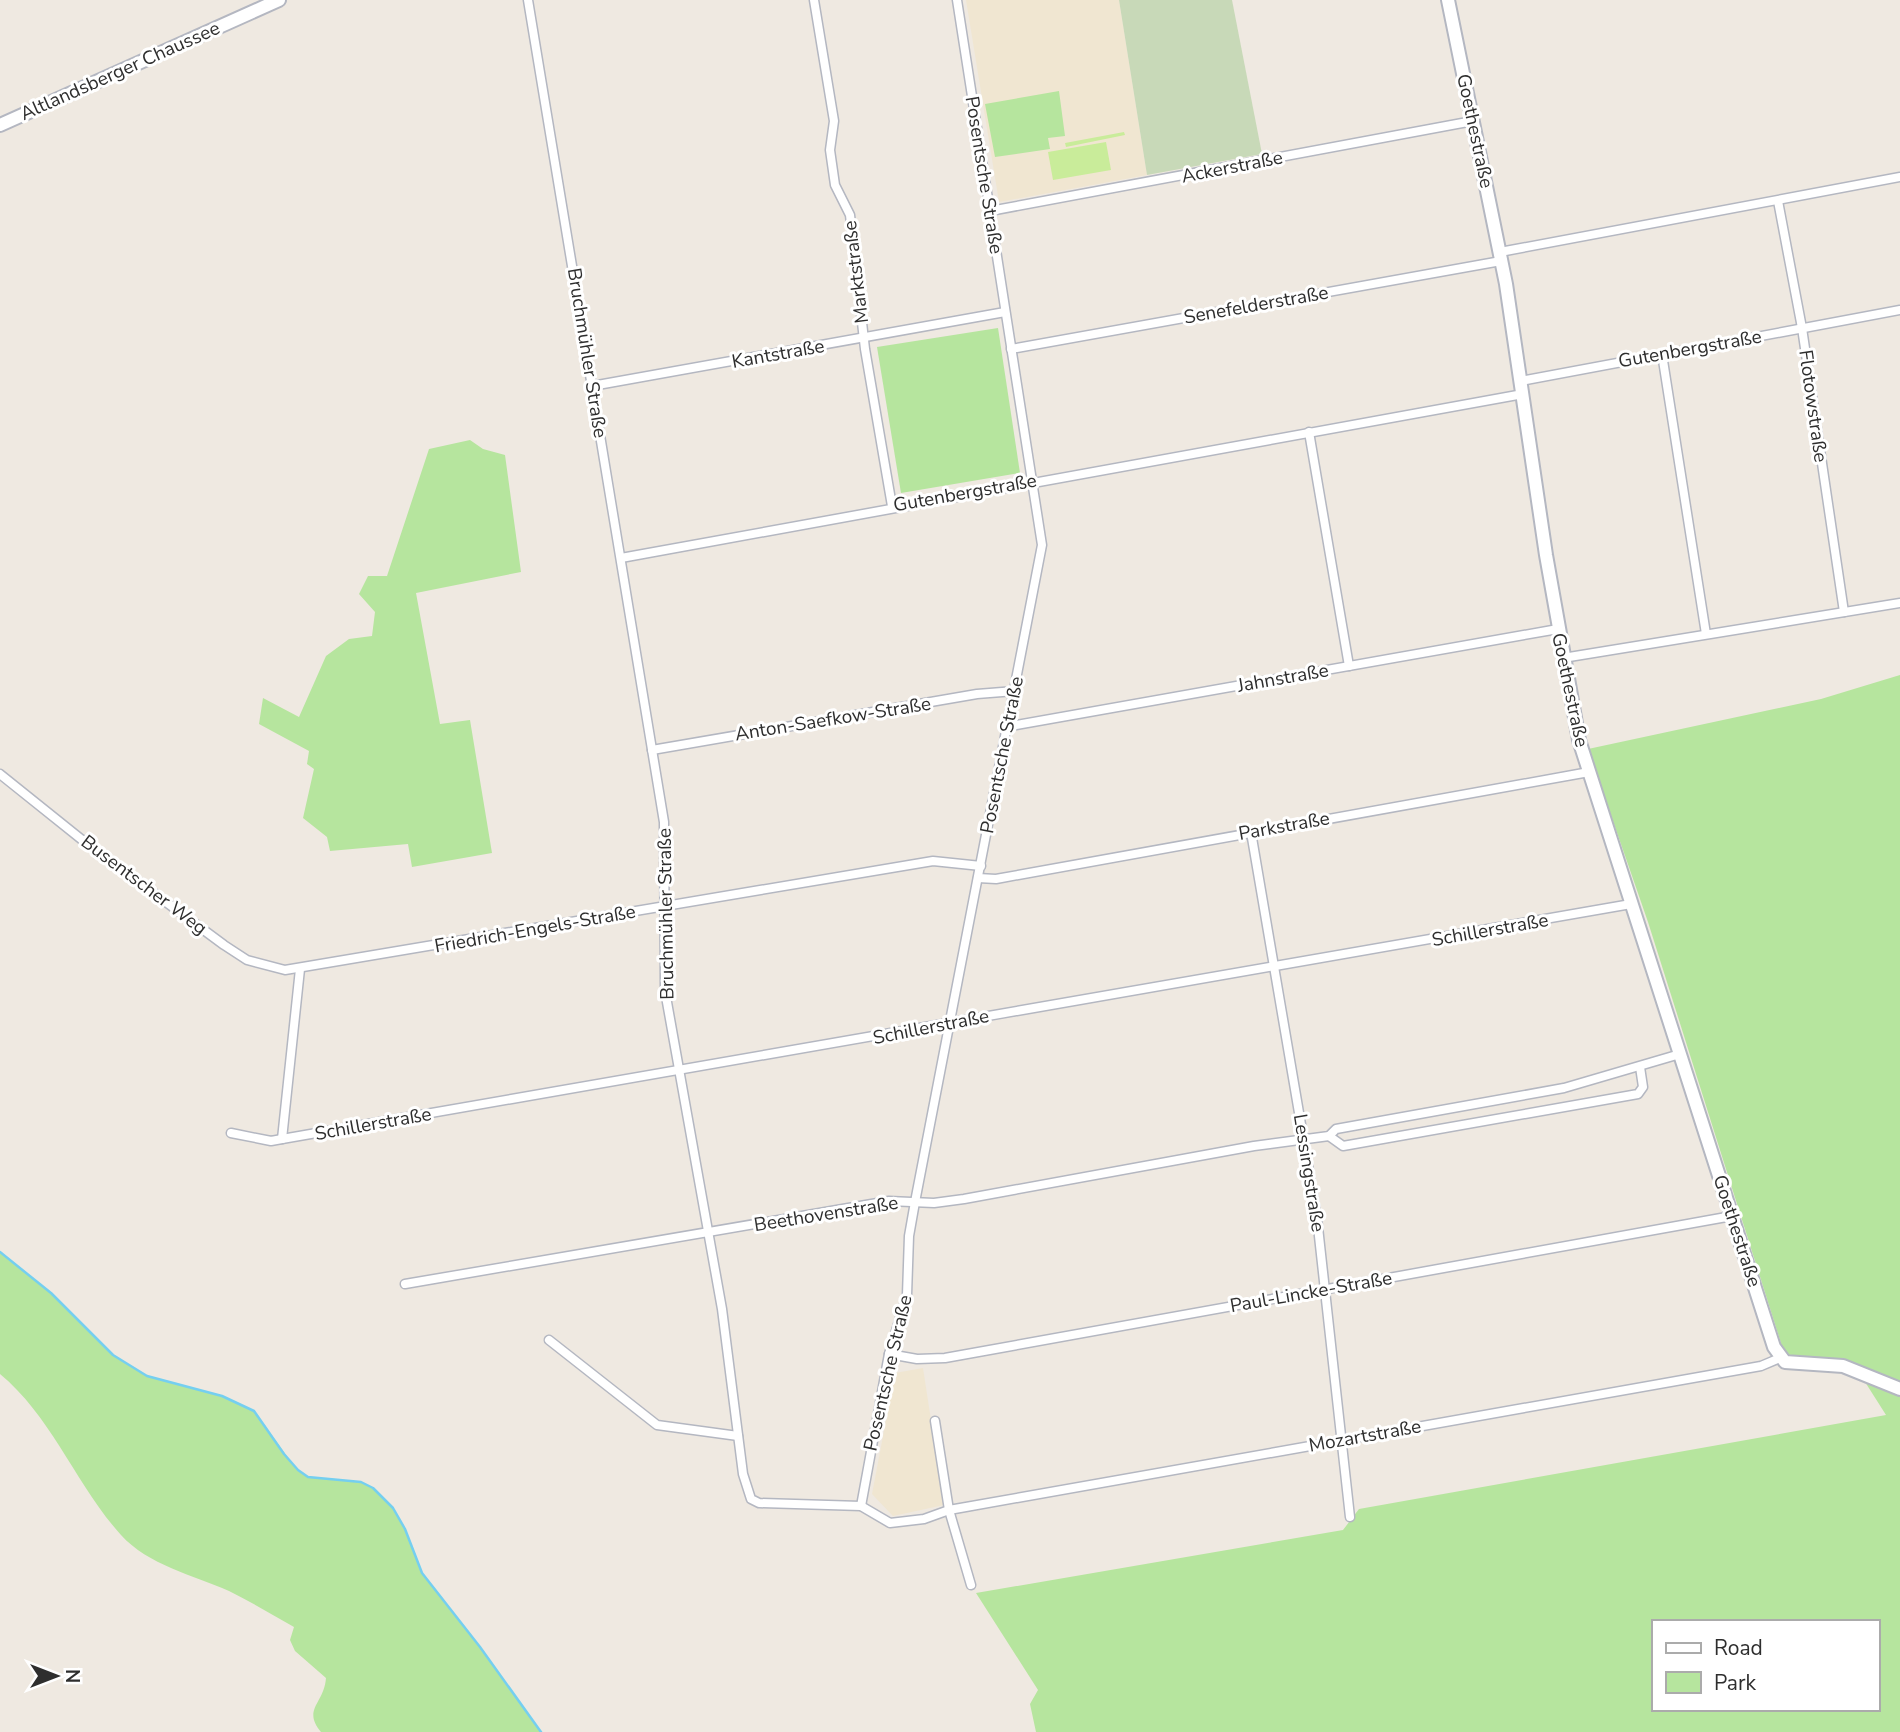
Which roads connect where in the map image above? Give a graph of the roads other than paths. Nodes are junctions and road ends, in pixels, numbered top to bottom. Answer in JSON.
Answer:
{"nodes":[{"id":1,"x":279,"y":0,"type":"edge"},
{"id":2,"x":528,"y":0,"type":"edge"},
{"id":3,"x":814,"y":0,"type":"edge"},
{"id":4,"x":957,"y":0,"type":"edge"},
{"id":5,"x":1448,"y":0,"type":"edge"},
{"id":6,"x":1473,"y":121,"type":"junction"},
{"id":7,"x":0,"y":125,"type":"edge"},
{"id":8,"x":1900,"y":177,"type":"edge"},
{"id":9,"x":1778,"y":201,"type":"junction"},
{"id":10,"x":990,"y":211,"type":"junction"},
{"id":11,"x":1501,"y":257,"type":"junction"},
{"id":12,"x":1900,"y":310,"type":"edge"},
{"id":13,"x":1005,"y":312,"type":"junction"},
{"id":14,"x":1802,"y":328,"type":"junction"},
{"id":15,"x":864,"y":339,"type":"junction"},
{"id":16,"x":1011,"y":349,"type":"junction"},
{"id":17,"x":1662,"y":354,"type":"junction"},
{"id":18,"x":592,"y":386,"type":"junction"},
{"id":19,"x":1522,"y":387,"type":"junction"},
{"id":20,"x":1309,"y":432,"type":"junction"},
{"id":21,"x":1033,"y":482,"type":"junction"},
{"id":22,"x":892,"y":506,"type":"junction"},
{"id":23,"x":621,"y":558,"type":"junction"},
{"id":24,"x":1900,"y":603,"type":"edge"},
{"id":25,"x":1844,"y":612,"type":"junction"},
{"id":26,"x":1558,"y":629,"type":"junction"},
{"id":27,"x":1706,"y":634,"type":"junction"},
{"id":28,"x":1563,"y":658,"type":"junction"},
{"id":29,"x":1349,"y":666,"type":"junction"},
{"id":30,"x":1015,"y":691,"type":"junction"},
{"id":31,"x":1008,"y":724,"type":"junction"},
{"id":32,"x":652,"y":750,"type":"junction"},
{"id":33,"x":1589,"y":772,"type":"junction"},
{"id":34,"x":0,"y":774,"type":"edge"},
{"id":35,"x":1251,"y":832,"type":"junction"},
{"id":36,"x":981,"y":866,"type":"junction"},
{"id":37,"x":978,"y":878,"type":"junction"},
{"id":38,"x":1631,"y":904,"type":"junction"},
{"id":39,"x":664,"y":907,"type":"junction"},
{"id":40,"x":1275,"y":968,"type":"junction"},
{"id":41,"x":300,"y":969,"type":"junction"},
{"id":42,"x":950,"y":1023,"type":"junction"},
{"id":43,"x":1680,"y":1055,"type":"junction"},
{"id":44,"x":1640,"y":1067,"type":"junction"},
{"id":45,"x":679,"y":1072,"type":"junction"},
{"id":46,"x":231,"y":1133,"type":"dead end"},
{"id":47,"x":1329,"y":1136,"type":"junction"},
{"id":48,"x":282,"y":1139,"type":"junction"},
{"id":49,"x":1304,"y":1139,"type":"junction"},
{"id":50,"x":915,"y":1202,"type":"junction"},
{"id":51,"x":1732,"y":1216,"type":"junction"},
{"id":52,"x":707,"y":1232,"type":"junction"},
{"id":53,"x":405,"y":1284,"type":"dead end"},
{"id":54,"x":1325,"y":1290,"type":"junction"},
{"id":55,"x":549,"y":1339,"type":"dead end"},
{"id":56,"x":889,"y":1354,"type":"junction"},
{"id":57,"x":1780,"y":1357,"type":"junction"},
{"id":58,"x":1900,"y":1389,"type":"edge"},
{"id":59,"x":935,"y":1421,"type":"dead end"},
{"id":60,"x":738,"y":1436,"type":"junction"},
{"id":61,"x":1340,"y":1440,"type":"junction"},
{"id":62,"x":860,"y":1506,"type":"junction"},
{"id":63,"x":949,"y":1510,"type":"junction"},
{"id":64,"x":1350,"y":1517,"type":"dead end"},
{"id":65,"x":971,"y":1585,"type":"dead end"}],
"edges":[{"from":1,"to":7,"type":"street","name":"Altlandsberger Chaussee"},
{"from":2,"to":18,"type":"street","name":"Bruchmühler Straße"},
{"from":3,"to":15,"type":"street","name":"Marktstraße"},
{"from":4,"to":10,"type":"street","name":"Posentsche Straße"},
{"from":5,"to":6,"type":"street","name":"Goethestraße"},
{"from":6,"to":10,"type":"street","name":"Ackerstraße"},
{"from":6,"to":11,"type":"street","name":"Goethestraße"},
{"from":8,"to":9,"type":"street","name":"Senefelderstraße"},
{"from":9,"to":11,"type":"street","name":"Senefelderstraße"},
{"from":9,"to":14,"type":"street","name":"Flotowstraße"},
{"from":10,"to":13,"type":"street","name":"Posentsche Straße"},
{"from":11,"to":16,"type":"street","name":"Senefelderstraße"},
{"from":11,"to":19,"type":"street","name":"Goethestraße"},
{"from":12,"to":14,"type":"street","name":"Gutenbergstraße"},
{"from":13,"to":15,"type":"street","name":"Kantstraße"},
{"from":13,"to":16,"type":"street","name":"Posentsche Straße"},
{"from":14,"to":17,"type":"street","name":"Gutenbergstraße"},
{"from":14,"to":25,"type":"street","name":"Flotowstraße"},
{"from":15,"to":18,"type":"street","name":"Kantstraße"},
{"from":15,"to":22,"type":"street","name":"Marktstraße"},
{"from":16,"to":21,"type":"street","name":"Posentsche Straße"},
{"from":17,"to":19,"type":"street","name":"Gutenbergstraße"},
{"from":17,"to":27,"type":"street"},
{"from":18,"to":23,"type":"street","name":"Bruchmühler Straße"},
{"from":19,"to":20,"type":"street","name":"Gutenbergstraße"},
{"from":19,"to":26,"type":"street","name":"Goethestraße"},
{"from":20,"to":21,"type":"street","name":"Gutenbergstraße"},
{"from":20,"to":29,"type":"street"},
{"from":21,"to":22,"type":"street","name":"Gutenbergstraße"},
{"from":21,"to":30,"type":"street","name":"Posentsche Straße"},
{"from":22,"to":23,"type":"street","name":"Gutenbergstraße"},
{"from":23,"to":32,"type":"street","name":"Bruchmühler Straße"},
{"from":24,"to":25,"type":"street"},
{"from":25,"to":27,"type":"street"},
{"from":26,"to":28,"type":"street","name":"Goethestraße"},
{"from":26,"to":29,"type":"street","name":"Jahnstraße"},
{"from":27,"to":28,"type":"street"},
{"from":28,"to":33,"type":"street","name":"Goethestraße"},
{"from":29,"to":31,"type":"street","name":"Jahnstraße"},
{"from":30,"to":31,"type":"street","name":"Posentsche Straße"},
{"from":30,"to":32,"type":"street","name":"Anton-Saefkow-Straße"},
{"from":31,"to":36,"type":"street","name":"Posentsche Straße"},
{"from":32,"to":39,"type":"street","name":"Bruchmühler Straße"},
{"from":33,"to":35,"type":"street","name":"Parkstraße"},
{"from":33,"to":38,"type":"street","name":"Goethestraße"},
{"from":34,"to":41,"type":"street","name":"Busentscher Weg"},
{"from":35,"to":37,"type":"street","name":"Parkstraße"},
{"from":35,"to":40,"type":"street","name":"Lessingstraße"},
{"from":36,"to":37,"type":"street","name":"Posentsche Straße"},
{"from":36,"to":39,"type":"street","name":"Friedrich-Engels-Straße"},
{"from":37,"to":42,"type":"street","name":"Posentsche Straße"},
{"from":38,"to":40,"type":"street","name":"Schillerstraße"},
{"from":38,"to":43,"type":"street","name":"Goethestraße"},
{"from":39,"to":41,"type":"street","name":"Friedrich-Engels-Straße"},
{"from":39,"to":45,"type":"street","name":"Bruchmühler Straße"},
{"from":40,"to":42,"type":"street","name":"Schillerstraße"},
{"from":40,"to":49,"type":"street","name":"Lessingstraße"},
{"from":41,"to":48,"type":"street"},
{"from":42,"to":45,"type":"street","name":"Schillerstraße"},
{"from":42,"to":50,"type":"street","name":"Posentsche Straße"},
{"from":43,"to":44,"type":"street","name":"Beethovenstraße"},
{"from":43,"to":51,"type":"street","name":"Goethestraße"},
{"from":44,"to":47,"type":"street","name":"Beethovenstraße"},
{"from":44,"to":47,"type":"street","name":"Beethovenstraße"},
{"from":45,"to":48,"type":"street","name":"Schillerstraße"},
{"from":45,"to":52,"type":"street","name":"Bruchmühler Straße"},
{"from":46,"to":48,"type":"street","name":"Schillerstraße"},
{"from":47,"to":49,"type":"street","name":"Beethovenstraße"},
{"from":49,"to":50,"type":"street","name":"Beethovenstraße"},
{"from":49,"to":54,"type":"street","name":"Lessingstraße"},
{"from":50,"to":52,"type":"street","name":"Beethovenstraße"},
{"from":50,"to":56,"type":"street","name":"Posentsche Straße"},
{"from":51,"to":54,"type":"street","name":"Paul-Lincke-Straße"},
{"from":51,"to":57,"type":"street","name":"Goethestraße"},
{"from":52,"to":53,"type":"street","name":"Beethovenstraße"},
{"from":52,"to":60,"type":"street","name":"Bruchmühler Straße"},
{"from":54,"to":56,"type":"street","name":"Paul-Lincke-Straße"},
{"from":54,"to":61,"type":"street","name":"Lessingstraße"},
{"from":55,"to":60,"type":"street"},
{"from":56,"to":62,"type":"street","name":"Posentsche Straße"},
{"from":57,"to":58,"type":"street"},
{"from":57,"to":61,"type":"street","name":"Mozartstraße"},
{"from":59,"to":63,"type":"street"},
{"from":60,"to":62,"type":"street","name":"Bruchmühler Straße"},
{"from":61,"to":63,"type":"street","name":"Mozartstraße"},
{"from":61,"to":64,"type":"street","name":"Lessingstraße"},
{"from":62,"to":63,"type":"street","name":"Bruchmühler Straße"},
{"from":63,"to":65,"type":"street"}]}
